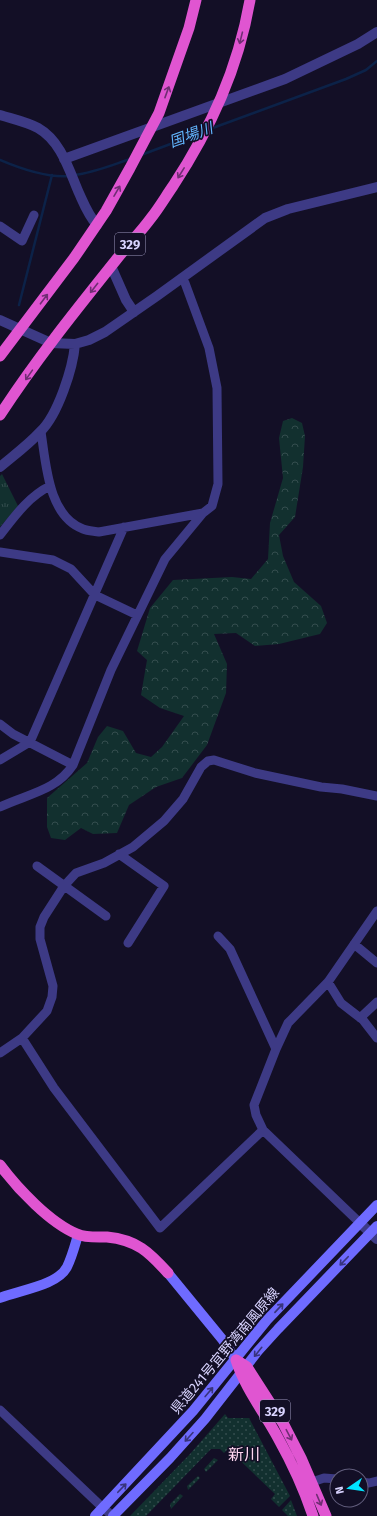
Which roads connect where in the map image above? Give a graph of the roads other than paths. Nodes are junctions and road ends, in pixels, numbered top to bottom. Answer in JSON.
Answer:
{"nodes":[{"id":1,"x":196,"y":0,"type":"edge"},
{"id":2,"x":250,"y":0,"type":"edge"},
{"id":3,"x":377,"y":32,"type":"edge"},
{"id":4,"x":218,"y":104,"type":"junction"},
{"id":5,"x":0,"y":115,"type":"edge"},
{"id":6,"x":151,"y":128,"type":"junction"},
{"id":7,"x":66,"y":163,"type":"junction"},
{"id":8,"x":377,"y":187,"type":"edge"},
{"id":9,"x":34,"y":215,"type":"dead end"},
{"id":10,"x":97,"y":225,"type":"junction"},
{"id":11,"x":0,"y":226,"type":"edge"},
{"id":12,"x":111,"y":266,"type":"junction"},
{"id":13,"x":182,"y":278,"type":"junction"},
{"id":14,"x":134,"y":312,"type":"junction"},
{"id":15,"x":0,"y":320,"type":"edge"},
{"id":16,"x":21,"y":330,"type":"junction"},
{"id":17,"x":51,"y":343,"type":"junction"},
{"id":18,"x":75,"y":344,"type":"junction"},
{"id":19,"x":0,"y":356,"type":"edge"},
{"id":20,"x":0,"y":415,"type":"edge"},
{"id":21,"x":41,"y":432,"type":"junction"},
{"id":22,"x":0,"y":467,"type":"edge"},
{"id":23,"x":50,"y":486,"type":"junction"},
{"id":24,"x":203,"y":513,"type":"junction"},
{"id":25,"x":124,"y":527,"type":"junction"},
{"id":26,"x":0,"y":535,"type":"edge"},
{"id":27,"x":0,"y":552,"type":"edge"},
{"id":28,"x":95,"y":595,"type":"junction"},
{"id":29,"x":137,"y":615,"type":"junction"},
{"id":30,"x":0,"y":724,"type":"edge"},
{"id":31,"x":30,"y":742,"type":"junction"},
{"id":32,"x":0,"y":760,"type":"edge"},
{"id":33,"x":73,"y":765,"type":"junction"},
{"id":34,"x":377,"y":796,"type":"edge"},
{"id":35,"x":0,"y":807,"type":"edge"},
{"id":36,"x":119,"y":854,"type":"junction"},
{"id":37,"x":37,"y":866,"type":"dead end"},
{"id":38,"x":64,"y":886,"type":"junction"},
{"id":39,"x":377,"y":911,"type":"edge"},
{"id":40,"x":106,"y":916,"type":"dead end"},
{"id":41,"x":218,"y":936,"type":"dead end"},
{"id":42,"x":128,"y":943,"type":"dead end"},
{"id":43,"x":354,"y":944,"type":"junction"},
{"id":44,"x":377,"y":963,"type":"edge"},
{"id":45,"x":328,"y":982,"type":"junction"},
{"id":46,"x":377,"y":1002,"type":"edge"},
{"id":47,"x":360,"y":1018,"type":"junction"},
{"id":48,"x":377,"y":1038,"type":"edge"},
{"id":49,"x":19,"y":1040,"type":"junction"},
{"id":50,"x":276,"y":1049,"type":"junction"},
{"id":51,"x":0,"y":1053,"type":"edge"},
{"id":52,"x":263,"y":1130,"type":"junction"},
{"id":53,"x":1,"y":1168,"type":"edge"},
{"id":54,"x":377,"y":1205,"type":"edge"},
{"id":55,"x":360,"y":1223,"type":"junction"},
{"id":56,"x":375,"y":1233,"type":"edge"},
{"id":57,"x":78,"y":1235,"type":"junction"},
{"id":58,"x":168,"y":1273,"type":"joint"},
{"id":59,"x":0,"y":1298,"type":"edge"},
{"id":60,"x":236,"y":1360,"type":"junction"},
{"id":61,"x":244,"y":1371,"type":"junction"},
{"id":62,"x":0,"y":1410,"type":"edge"},
{"id":63,"x":329,"y":1478,"type":"edge"},
{"id":64,"x":312,"y":1482,"type":"junction"},
{"id":65,"x":102,"y":1508,"type":"junction"},
{"id":66,"x":95,"y":1516,"type":"edge"},
{"id":67,"x":113,"y":1516,"type":"edge"},
{"id":68,"x":313,"y":1516,"type":"edge"},
{"id":69,"x":326,"y":1516,"type":"edge"}],
"edges":[{"from":6,"to":1,"type":"highway","number":"329","one_way":true},
{"from":2,"to":4,"type":"highway","number":"329","one_way":true},
{"from":3,"to":4,"type":"street"},
{"from":4,"to":6,"type":"street"},
{"from":4,"to":12,"type":"highway","number":"329","one_way":true},
{"from":5,"to":7,"type":"street"},
{"from":6,"to":7,"type":"street"},
{"from":10,"to":6,"type":"highway","number":"329","one_way":true},
{"from":7,"to":10,"type":"street"},
{"from":8,"to":13,"type":"street"},
{"from":9,"to":11,"type":"street"},
{"from":16,"to":10,"type":"highway","number":"329","one_way":true},
{"from":12,"to":14,"type":"street"},
{"from":12,"to":17,"type":"highway","number":"329","one_way":true},
{"from":13,"to":14,"type":"street"},
{"from":13,"to":24,"type":"street"},
{"from":14,"to":18,"type":"street"},
{"from":15,"to":16,"type":"street"},
{"from":16,"to":17,"type":"street"},
{"from":16,"to":19,"type":"highway","number":"329"},
{"from":17,"to":18,"type":"street"},
{"from":17,"to":20,"type":"highway","number":"329","one_way":true},
{"from":18,"to":21,"type":"street"},
{"from":21,"to":22,"type":"street"},
{"from":21,"to":23,"type":"street"},
{"from":23,"to":25,"type":"street"},
{"from":23,"to":26,"type":"street"},
{"from":24,"to":25,"type":"street"},
{"from":24,"to":29,"type":"street"},
{"from":25,"to":28,"type":"street"},
{"from":27,"to":28,"type":"street"},
{"from":28,"to":29,"type":"street"},
{"from":28,"to":31,"type":"street"},
{"from":29,"to":33,"type":"street"},
{"from":30,"to":31,"type":"street"},
{"from":31,"to":32,"type":"street"},
{"from":31,"to":33,"type":"street"},
{"from":33,"to":35,"type":"street"},
{"from":34,"to":36,"type":"street"},
{"from":36,"to":38,"type":"street"},
{"from":36,"to":42,"type":"street"},
{"from":37,"to":38,"type":"street"},
{"from":38,"to":40,"type":"street"},
{"from":38,"to":49,"type":"street"},
{"from":39,"to":43,"type":"street"},
{"from":41,"to":50,"type":"street"},
{"from":43,"to":44,"type":"street"},
{"from":43,"to":45,"type":"street"},
{"from":45,"to":47,"type":"street"},
{"from":45,"to":50,"type":"street"},
{"from":46,"to":47,"type":"street"},
{"from":47,"to":48,"type":"street"},
{"from":49,"to":51,"type":"street"},
{"from":49,"to":52,"type":"street"},
{"from":50,"to":52,"type":"street"},
{"from":52,"to":55,"type":"street"},
{"from":53,"to":57,"type":"highway"},
{"from":54,"to":55,"type":"main road","name":"県道241号宜野湾南風原線"},
{"from":55,"to":56,"type":"street"},
{"from":60,"to":55,"type":"main road","name":"県道241号宜野湾南風原線","one_way":true},
{"from":56,"to":61,"type":"main road","name":"県道241号宜野湾南風原線","one_way":true},
{"from":57,"to":58,"type":"highway"},
{"from":57,"to":59,"type":"main road"},
{"from":58,"to":60,"type":"main road"},
{"from":60,"to":61,"type":"highway","number":"329"},
{"from":65,"to":60,"type":"main road","name":"県道241号宜野湾南風原線","one_way":true},
{"from":61,"to":64,"type":"highway","number":"329","one_way":true},
{"from":61,"to":67,"type":"main road","name":"県道241号宜野湾南風原線","one_way":true},
{"from":61,"to":68,"type":"highway","number":"329"},
{"from":62,"to":65,"type":"street"},
{"from":63,"to":64,"type":"street"},
{"from":64,"to":69,"type":"highway","number":"329","one_way":true},
{"from":65,"to":66,"type":"main road","name":"県道241号宜野湾南風原線"},
{"from":65,"to":67,"type":"street"}]}
